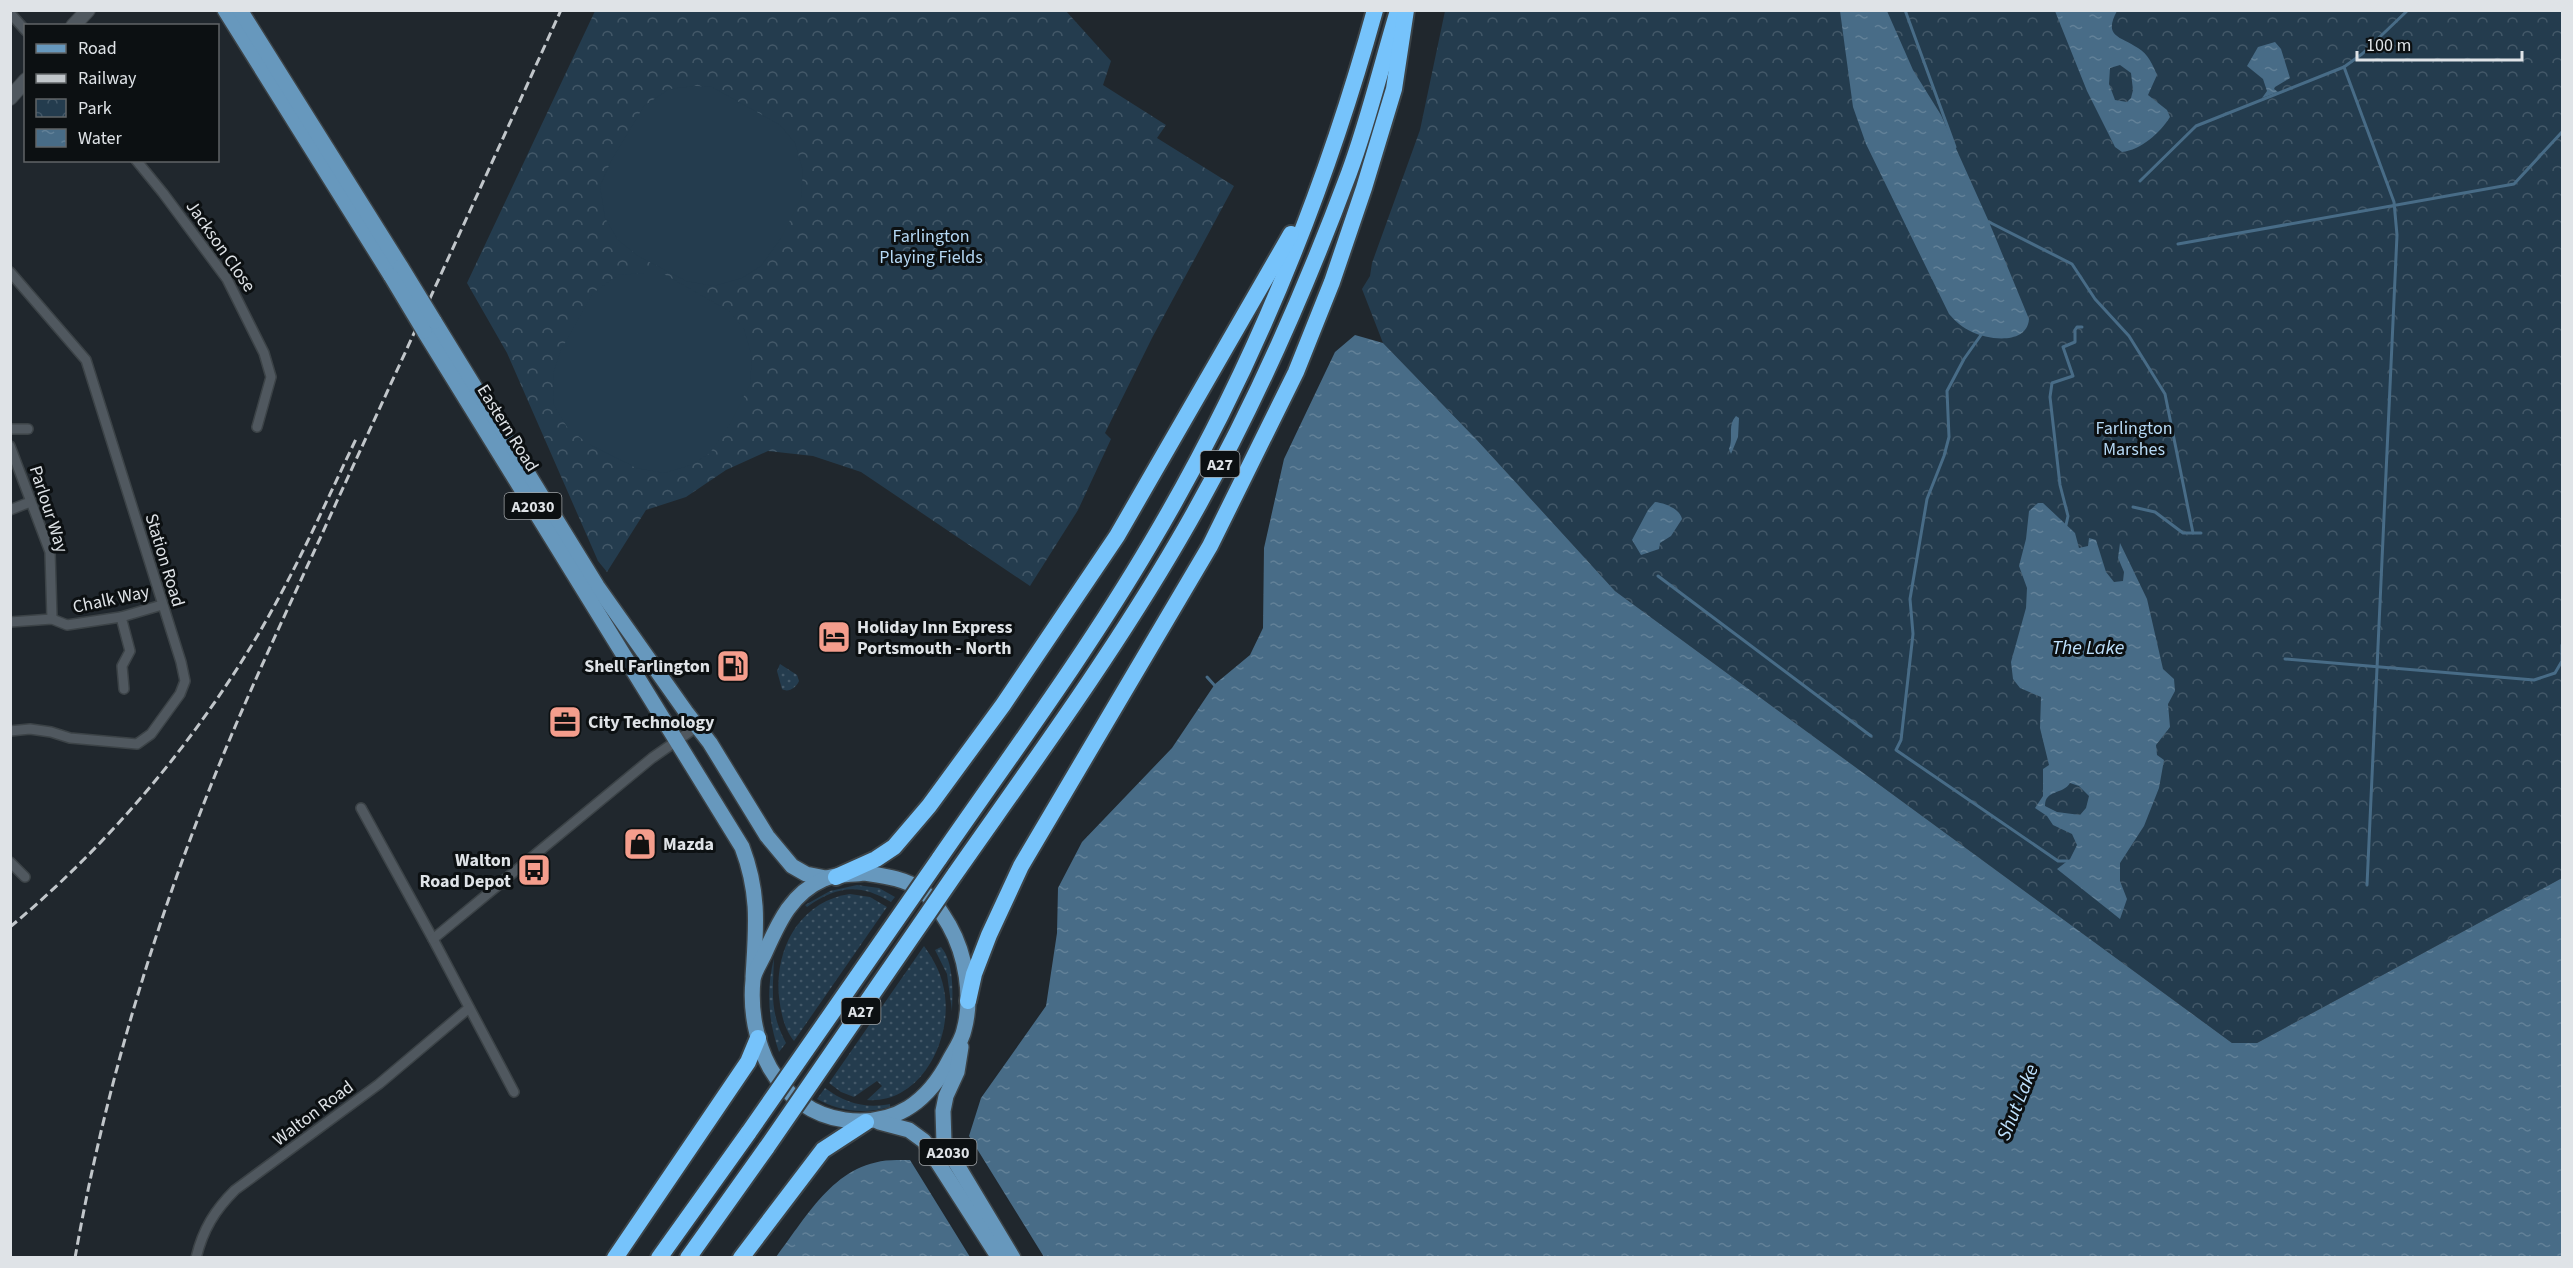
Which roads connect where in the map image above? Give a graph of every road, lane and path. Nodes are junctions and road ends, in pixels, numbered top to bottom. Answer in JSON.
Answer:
{"nodes":[{"id":1,"x":88,"y":10,"type":"edge"},
{"id":2,"x":225,"y":10,"type":"edge"},
{"id":3,"x":240,"y":10,"type":"edge"},
{"id":4,"x":1375,"y":10,"type":"edge"},
{"id":5,"x":1398,"y":10,"type":"edge"},
{"id":6,"x":1406,"y":10,"type":"edge"},
{"id":7,"x":10,"y":13,"type":"edge"},
{"id":8,"x":74,"y":24,"type":"edge"},
{"id":9,"x":24,"y":29,"type":"edge"},
{"id":10,"x":24,"y":82,"type":"edge"},
{"id":11,"x":10,"y":98,"type":"edge"},
{"id":12,"x":138,"y":162,"type":"edge"},
{"id":13,"x":1318,"y":186,"type":"junction"},
{"id":14,"x":10,"y":272,"type":"edge"},
{"id":15,"x":396,"y":272,"type":"junction"},
{"id":16,"x":429,"y":326,"type":"junction"},
{"id":17,"x":257,"y":427,"type":"dead end"},
{"id":18,"x":10,"y":429,"type":"edge"},
{"id":19,"x":28,"y":429,"type":"dead end"},
{"id":20,"x":10,"y":446,"type":"edge"},
{"id":21,"x":30,"y":502,"type":"junction"},
{"id":22,"x":10,"y":510,"type":"edge"},
{"id":23,"x":162,"y":605,"type":"junction"},
{"id":24,"x":121,"y":617,"type":"junction"},
{"id":25,"x":52,"y":620,"type":"junction"},
{"id":26,"x":10,"y":622,"type":"edge"},
{"id":27,"x":124,"y":689,"type":"dead end"},
{"id":28,"x":698,"y":726,"type":"junction"},
{"id":29,"x":10,"y":731,"type":"edge"},
{"id":30,"x":678,"y":739,"type":"junction"},
{"id":31,"x":361,"y":808,"type":"dead end"},
{"id":32,"x":10,"y":862,"type":"edge"},
{"id":33,"x":24,"y":877,"type":"dead end"},
{"id":34,"x":831,"y":878,"type":"junction"},
{"id":35,"x":433,"y":939,"type":"junction"},
{"id":36,"x":753,"y":977,"type":"junction"},
{"id":37,"x":968,"y":1001,"type":"junction"},
{"id":38,"x":469,"y":1008,"type":"junction"},
{"id":39,"x":964,"y":1032,"type":"junction"},
{"id":40,"x":758,"y":1038,"type":"junction"},
{"id":41,"x":514,"y":1092,"type":"dead end"},
{"id":42,"x":871,"y":1121,"type":"junction"},
{"id":43,"x":196,"y":1257,"type":"edge"},
{"id":44,"x":615,"y":1257,"type":"edge"},
{"id":45,"x":659,"y":1257,"type":"edge"},
{"id":46,"x":688,"y":1257,"type":"edge"},
{"id":47,"x":741,"y":1257,"type":"edge"},
{"id":48,"x":999,"y":1257,"type":"edge"},
{"id":49,"x":1013,"y":1257,"type":"edge"}],
"edges":[{"from":1,"to":8,"type":"street"},
{"from":2,"to":15,"type":"main road","name":"Eastern Road","number":"A2030"},
{"from":3,"to":15,"type":"main road","name":"Eastern Road","number":"A2030"},
{"from":4,"to":13,"type":"highway","number":"A27"},
{"from":5,"to":46,"type":"highway","number":"A27","bridge":true},
{"from":6,"to":37,"type":"highway"},
{"from":7,"to":9,"type":"street"},
{"from":10,"to":11,"type":"street"},
{"from":12,"to":17,"type":"street","name":"Jackson Close"},
{"from":13,"to":34,"type":"highway"},
{"from":13,"to":45,"type":"highway","number":"A27","bridge":true},
{"from":14,"to":23,"type":"street","name":"Station Road"},
{"from":15,"to":16,"type":"main road","name":"Eastern Road","number":"A2030","bridge":true},
{"from":16,"to":28,"type":"main road","name":"Eastern Road","number":"A2030"},
{"from":16,"to":30,"type":"main road","name":"Eastern Road","number":"A2030"},
{"from":18,"to":19,"type":"street"},
{"from":20,"to":21,"type":"street","name":"Parlour Way"},
{"from":21,"to":22,"type":"street"},
{"from":21,"to":25,"type":"street","name":"Parlour Way"},
{"from":23,"to":24,"type":"street","name":"Chalk Way"},
{"from":23,"to":29,"type":"street","name":"Station Road"},
{"from":24,"to":25,"type":"street","name":"Chalk Way"},
{"from":24,"to":27,"type":"street"},
{"from":25,"to":26,"type":"street","name":"Chalk Way"},
{"from":28,"to":30,"type":"street"},
{"from":28,"to":34,"type":"main road","name":"Eastern Road","number":"A2030"},
{"from":30,"to":35,"type":"street"},
{"from":30,"to":36,"type":"main road","name":"Eastern Road","number":"A2030"},
{"from":31,"to":35,"type":"street"},
{"from":32,"to":33,"type":"street"},
{"from":34,"to":36,"type":"main road"},
{"from":34,"to":37,"type":"main road"},
{"from":35,"to":38,"type":"street"},
{"from":36,"to":40,"type":"main road","name":"Eastern Road"},
{"from":37,"to":39,"type":"main road"},
{"from":38,"to":41,"type":"street"},
{"from":38,"to":43,"type":"street","name":"Walton Road"},
{"from":39,"to":42,"type":"main road"},
{"from":39,"to":49,"type":"main road","number":"A2030"},
{"from":40,"to":42,"type":"main road","name":"Eastern Road"},
{"from":40,"to":44,"type":"highway"},
{"from":42,"to":47,"type":"highway"},
{"from":42,"to":48,"type":"main road","number":"A2030"}]}
